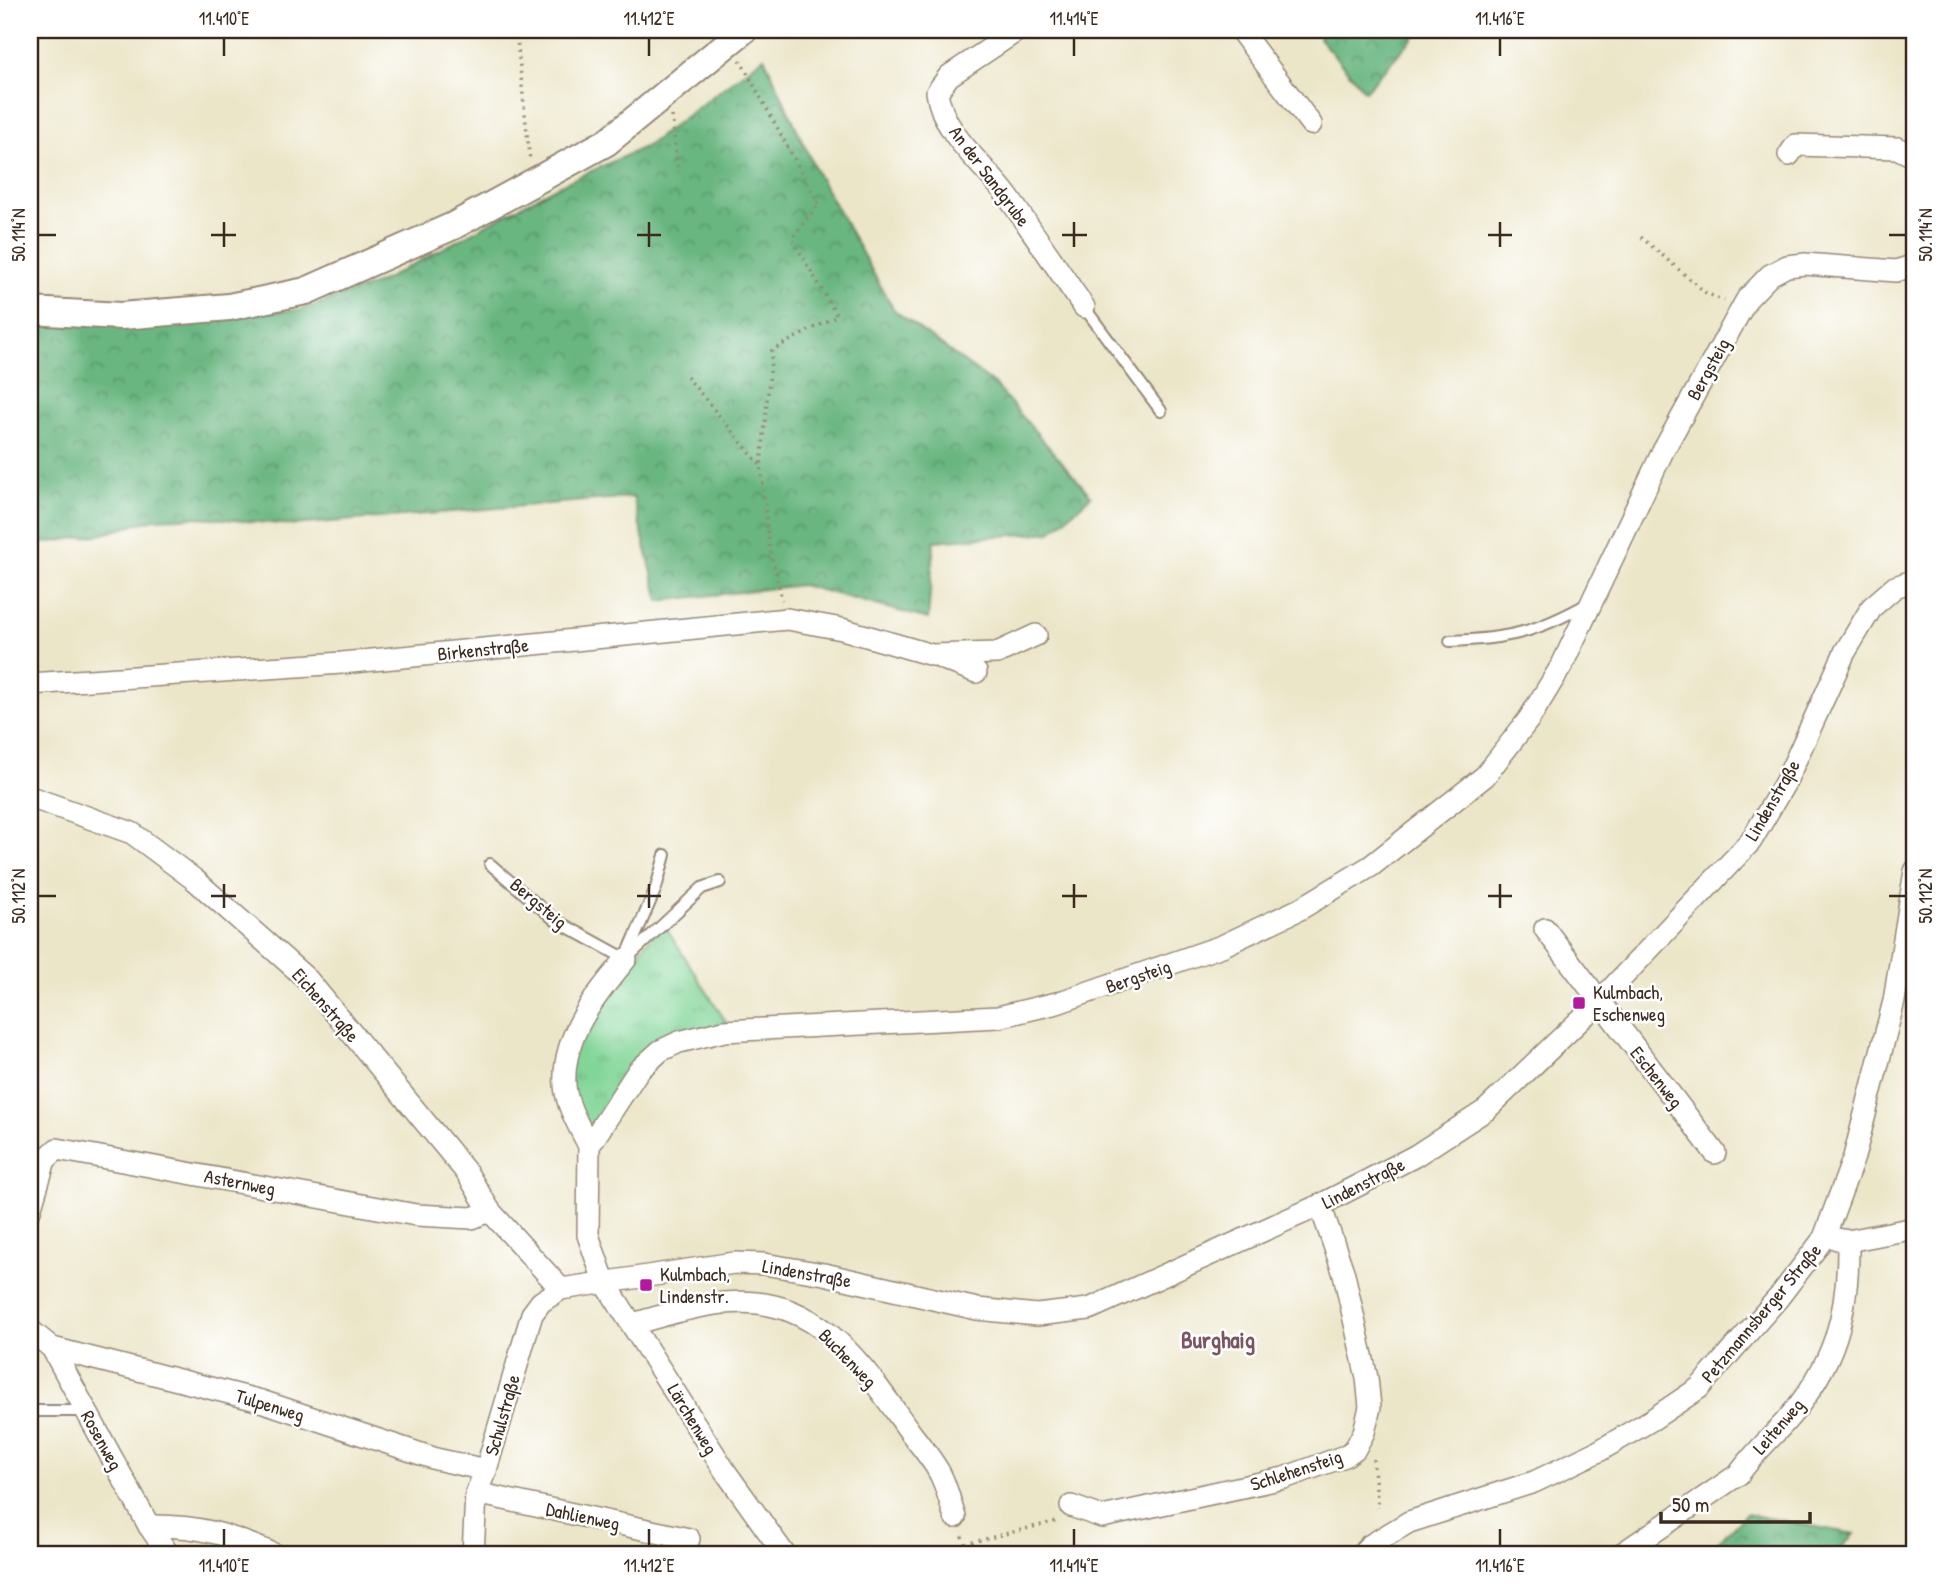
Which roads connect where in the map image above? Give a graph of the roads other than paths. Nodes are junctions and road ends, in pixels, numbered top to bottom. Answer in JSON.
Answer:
{"nodes":[{"id":1,"x":1018,"y":30,"type":"edge"},
{"id":2,"x":1240,"y":30,"type":"edge"},
{"id":3,"x":737,"y":35,"type":"edge"},
{"id":4,"x":1311,"y":124,"type":"dead end"},
{"id":5,"x":1789,"y":155,"type":"dead end"},
{"id":6,"x":1915,"y":157,"type":"edge"},
{"id":7,"x":1915,"y":265,"type":"edge"},
{"id":8,"x":1084,"y":307,"type":"joint"},
{"id":9,"x":30,"y":311,"type":"edge"},
{"id":10,"x":1161,"y":411,"type":"dead end"},
{"id":11,"x":1915,"y":580,"type":"edge"},
{"id":12,"x":1590,"y":603,"type":"junction"},
{"id":13,"x":1036,"y":635,"type":"dead end"},
{"id":14,"x":1450,"y":641,"type":"dead end"},
{"id":15,"x":932,"y":655,"type":"junction"},
{"id":16,"x":976,"y":672,"type":"dead end"},
{"id":17,"x":30,"y":684,"type":"edge"},
{"id":18,"x":30,"y":796,"type":"edge"},
{"id":19,"x":665,"y":856,"type":"dead end"},
{"id":20,"x":490,"y":864,"type":"dead end"},
{"id":21,"x":1915,"y":871,"type":"edge"},
{"id":22,"x":720,"y":882,"type":"dead end"},
{"id":23,"x":1545,"y":929,"type":"dead end"},
{"id":24,"x":626,"y":959,"type":"junction"},
{"id":25,"x":1599,"y":1002,"type":"junction"},
{"id":26,"x":589,"y":1146,"type":"junction"},
{"id":27,"x":1715,"y":1153,"type":"dead end"},
{"id":28,"x":1320,"y":1205,"type":"junction"},
{"id":29,"x":30,"y":1210,"type":"edge"},
{"id":30,"x":490,"y":1211,"type":"junction"},
{"id":31,"x":1915,"y":1228,"type":"edge"},
{"id":32,"x":1825,"y":1238,"type":"junction"},
{"id":33,"x":1849,"y":1241,"type":"junction"},
{"id":34,"x":604,"y":1280,"type":"junction"},
{"id":35,"x":561,"y":1289,"type":"junction"},
{"id":36,"x":633,"y":1324,"type":"junction"},
{"id":37,"x":30,"y":1330,"type":"edge"},
{"id":38,"x":52,"y":1348,"type":"junction"},
{"id":39,"x":30,"y":1411,"type":"edge"},
{"id":40,"x":86,"y":1411,"type":"junction"},
{"id":41,"x":486,"y":1470,"type":"junction"},
{"id":42,"x":476,"y":1493,"type":"junction"},
{"id":43,"x":1071,"y":1506,"type":"road end"},
{"id":44,"x":955,"y":1517,"type":"dead end"},
{"id":45,"x":149,"y":1526,"type":"junction"},
{"id":46,"x":689,"y":1539,"type":"dead end"},
{"id":47,"x":169,"y":1555,"type":"edge"},
{"id":48,"x":276,"y":1555,"type":"edge"},
{"id":49,"x":473,"y":1555,"type":"edge"},
{"id":50,"x":785,"y":1555,"type":"edge"},
{"id":51,"x":1361,"y":1555,"type":"edge"},
{"id":52,"x":1620,"y":1555,"type":"edge"}],
"edges":[{"from":1,"to":8,"type":"street","name":"An der Sandgrube"},
{"from":2,"to":4,"type":"street"},
{"from":3,"to":9,"type":"street"},
{"from":5,"to":6,"type":"street"},
{"from":7,"to":12,"type":"street","name":"Bergsteig"},
{"from":8,"to":10,"type":"lane"},
{"from":11,"to":25,"type":"street","name":"Lindenstraße"},
{"from":12,"to":14,"type":"lane"},
{"from":12,"to":26,"type":"street","name":"Bergsteig"},
{"from":13,"to":15,"type":"street","name":"Birkenstraße"},
{"from":15,"to":16,"type":"street","name":"Birkenstraße"},
{"from":15,"to":17,"type":"street","name":"Birkenstraße"},
{"from":18,"to":30,"type":"street","name":"Eichenstraße"},
{"from":19,"to":24,"type":"lane"},
{"from":20,"to":24,"type":"lane","name":"Bergsteig"},
{"from":21,"to":32,"type":"street","name":"Petzmannsberger Straße"},
{"from":22,"to":24,"type":"lane"},
{"from":23,"to":25,"type":"street","name":"Eschenweg"},
{"from":24,"to":26,"type":"street"},
{"from":25,"to":27,"type":"street","name":"Eschenweg"},
{"from":25,"to":28,"type":"street","name":"Lindenstraße"},
{"from":26,"to":34,"type":"street"},
{"from":28,"to":34,"type":"street","name":"Lindenstraße"},
{"from":28,"to":43,"type":"street","name":"Schlehensteig"},
{"from":29,"to":30,"type":"street","name":"Asternweg"},
{"from":30,"to":35,"type":"street","name":"Eichenstraße"},
{"from":31,"to":33,"type":"street"},
{"from":32,"to":33,"type":"street"},
{"from":32,"to":51,"type":"street","name":"Petzmannsberger Straße"},
{"from":33,"to":52,"type":"street","name":"Leitenweg"},
{"from":34,"to":35,"type":"street","name":"Lindenstraße"},
{"from":34,"to":36,"type":"street","name":"Lärchenweg"},
{"from":35,"to":41,"type":"street","name":"Schulstraße"},
{"from":36,"to":44,"type":"street","name":"Buchenweg"},
{"from":36,"to":50,"type":"street","name":"Lärchenweg"},
{"from":37,"to":38,"type":"street","name":"Rosenweg"},
{"from":38,"to":40,"type":"street","name":"Rosenweg"},
{"from":38,"to":41,"type":"street","name":"Tulpenweg"},
{"from":39,"to":40,"type":"lane"},
{"from":40,"to":45,"type":"street","name":"Rosenweg"},
{"from":41,"to":42,"type":"street","name":"Schulstraße"},
{"from":42,"to":46,"type":"street","name":"Dahlienweg"},
{"from":42,"to":49,"type":"street","name":"Schulstraße"},
{"from":45,"to":47,"type":"street","name":"Rosenweg"},
{"from":45,"to":48,"type":"street"}]}
